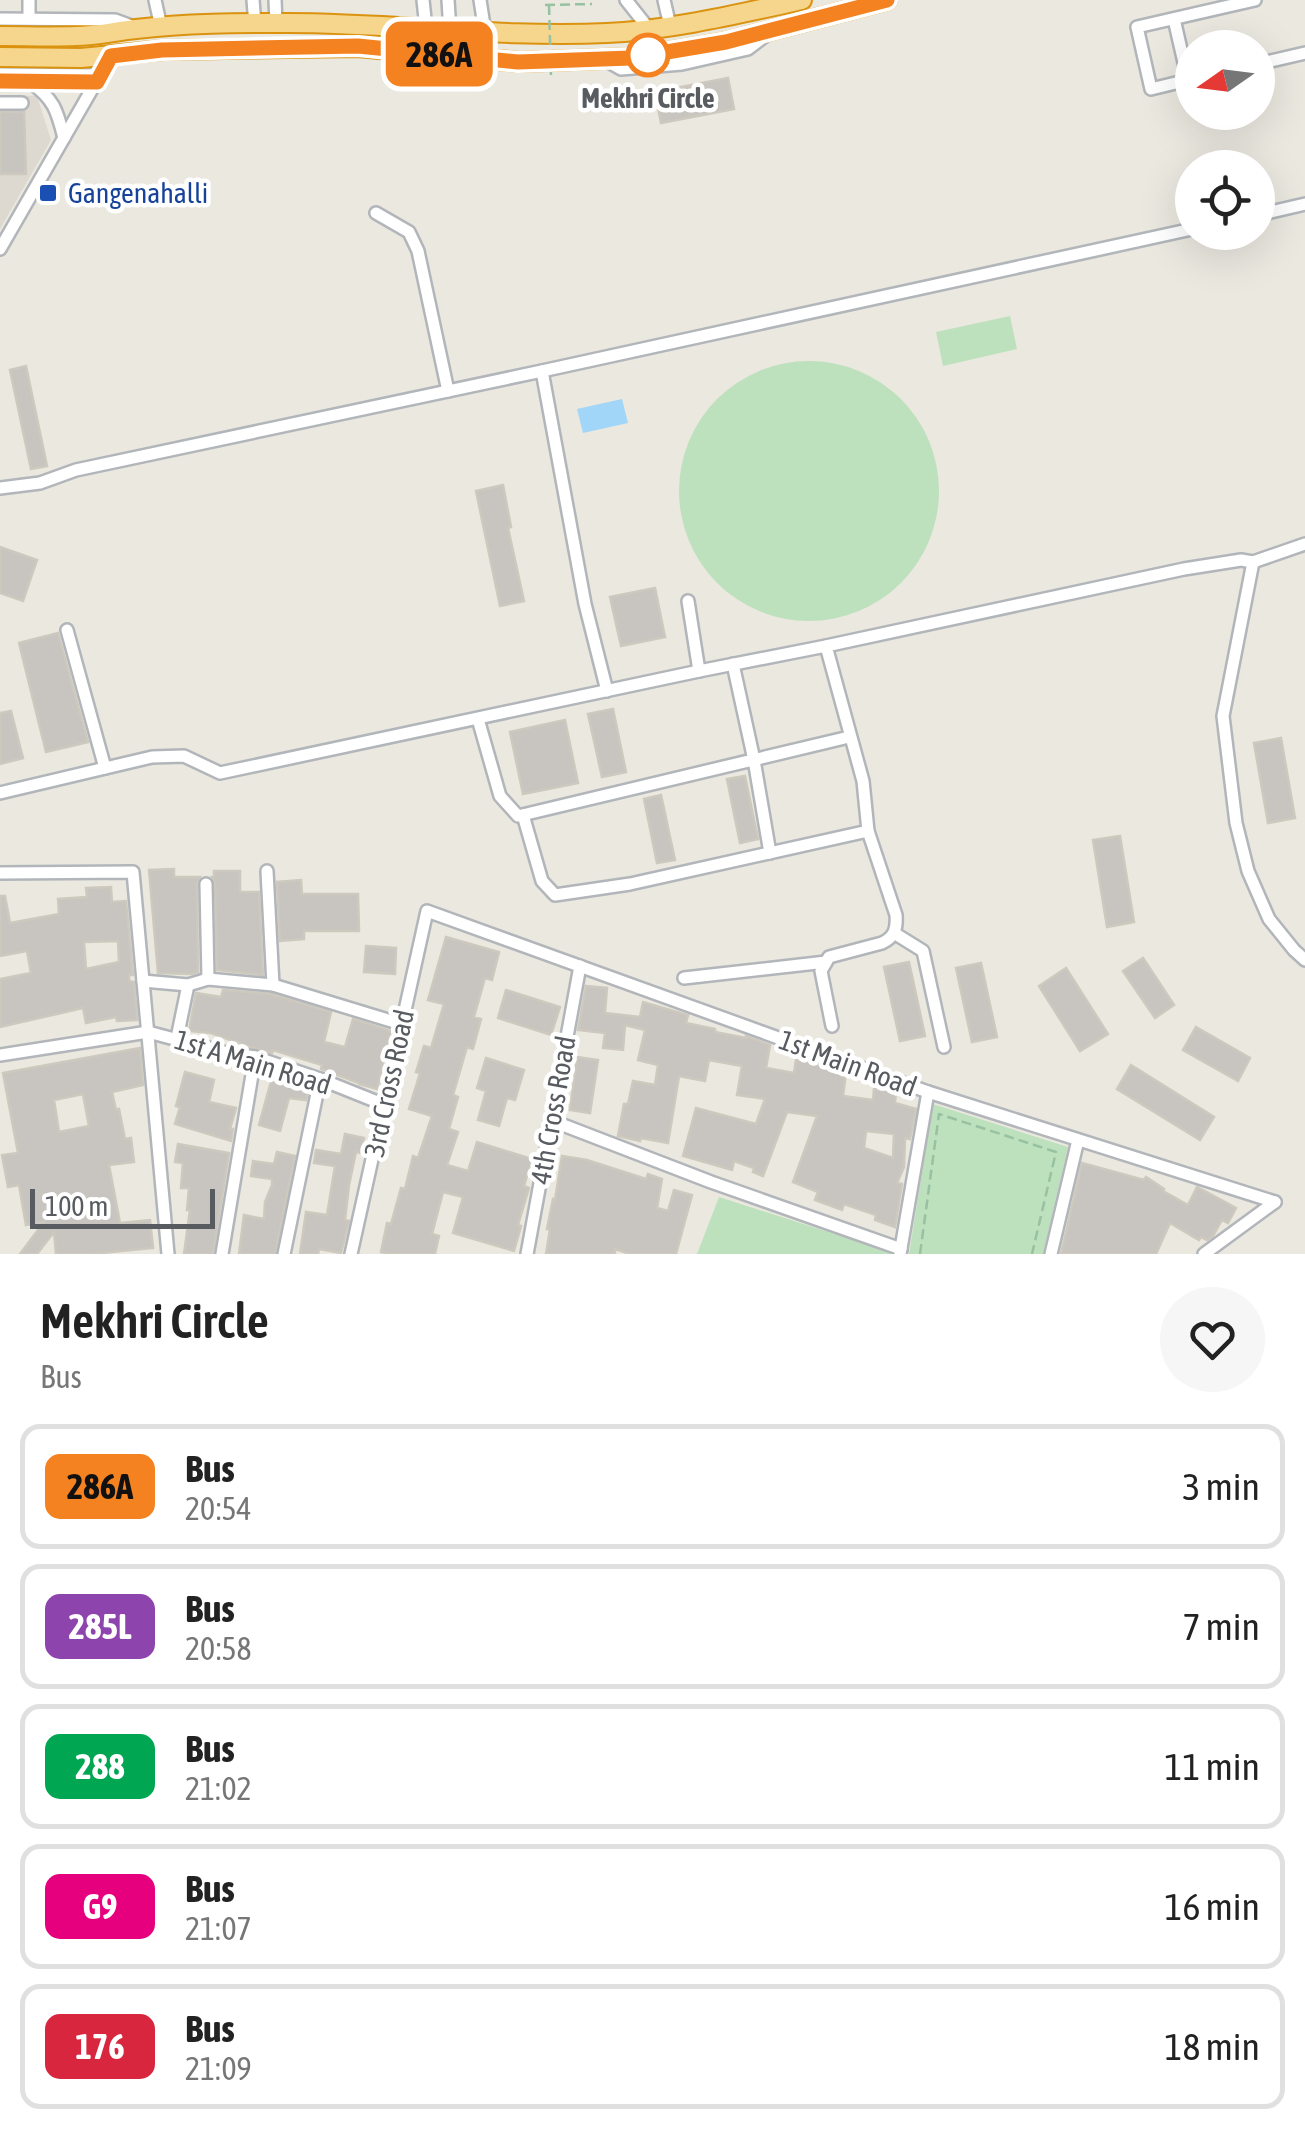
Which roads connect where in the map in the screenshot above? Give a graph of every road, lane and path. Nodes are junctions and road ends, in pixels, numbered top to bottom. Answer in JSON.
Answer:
{"nodes":[{"id":1,"x":29,"y":0,"type":"edge"},
{"id":2,"x":155,"y":0,"type":"edge"},
{"id":3,"x":252,"y":0,"type":"edge"},
{"id":4,"x":274,"y":0,"type":"edge"},
{"id":5,"x":424,"y":0,"type":"edge"},
{"id":6,"x":448,"y":0,"type":"edge"},
{"id":7,"x":480,"y":0,"type":"edge"},
{"id":8,"x":626,"y":0,"type":"edge"},
{"id":9,"x":664,"y":0,"type":"edge"},
{"id":10,"x":802,"y":0,"type":"edge"},
{"id":11,"x":887,"y":0,"type":"edge"},
{"id":12,"x":1255,"y":0,"type":"edge"},
{"id":13,"x":770,"y":3,"type":"edge"},
{"id":14,"x":592,"y":4,"type":"dead end"},
{"id":15,"x":29,"y":18,"type":"junction"},
{"id":16,"x":0,"y":19,"type":"edge"},
{"id":17,"x":1174,"y":19,"type":"junction"},
{"id":18,"x":276,"y":23,"type":"junction"},
{"id":19,"x":255,"y":24,"type":"junction"},
{"id":20,"x":670,"y":26,"type":"junction"},
{"id":21,"x":161,"y":27,"type":"junction"},
{"id":22,"x":137,"y":28,"type":"junction"},
{"id":23,"x":426,"y":28,"type":"junction"},
{"id":24,"x":649,"y":30,"type":"junction"},
{"id":25,"x":1177,"y":30,"type":"edge"},
{"id":26,"x":450,"y":32,"type":"junction"},
{"id":27,"x":485,"y":32,"type":"junction"},
{"id":28,"x":0,"y":36,"type":"edge"},
{"id":29,"x":1305,"y":53,"type":"edge"},
{"id":30,"x":111,"y":56,"type":"junction"},
{"id":31,"x":0,"y":58,"type":"edge"},
{"id":32,"x":1275,"y":60,"type":"edge"},
{"id":33,"x":0,"y":74,"type":"edge"},
{"id":34,"x":551,"y":76,"type":"dead end"},
{"id":35,"x":100,"y":78,"type":"junction"},
{"id":36,"x":0,"y":82,"type":"edge"},
{"id":37,"x":29,"y":82,"type":"junction"},
{"id":38,"x":1175,"y":83,"type":"edge"},
{"id":39,"x":22,"y":103,"type":"dead end"},
{"id":40,"x":0,"y":104,"type":"edge"},
{"id":41,"x":64,"y":138,"type":"junction"},
{"id":42,"x":1305,"y":204,"type":"edge"},
{"id":43,"x":1275,"y":211,"type":"edge"},
{"id":44,"x":376,"y":213,"type":"dead end"},
{"id":45,"x":1175,"y":233,"type":"edge"},
{"id":46,"x":0,"y":249,"type":"edge"},
{"id":47,"x":542,"y":371,"type":"junction"},
{"id":48,"x":448,"y":391,"type":"junction"},
{"id":49,"x":0,"y":488,"type":"edge"},
{"id":50,"x":1305,"y":544,"type":"edge"},
{"id":51,"x":1253,"y":562,"type":"junction"},
{"id":52,"x":688,"y":601,"type":"dead end"},
{"id":53,"x":67,"y":630,"type":"dead end"},
{"id":54,"x":826,"y":646,"type":"junction"},
{"id":55,"x":732,"y":664,"type":"junction"},
{"id":56,"x":700,"y":670,"type":"junction"},
{"id":57,"x":606,"y":691,"type":"junction"},
{"id":58,"x":478,"y":719,"type":"junction"},
{"id":59,"x":849,"y":737,"type":"junction"},
{"id":60,"x":754,"y":760,"type":"junction"},
{"id":61,"x":105,"y":768,"type":"junction"},
{"id":62,"x":0,"y":792,"type":"edge"},
{"id":63,"x":523,"y":815,"type":"junction"},
{"id":64,"x":868,"y":830,"type":"junction"},
{"id":65,"x":770,"y":853,"type":"junction"},
{"id":66,"x":268,"y":871,"type":"dead end"},
{"id":67,"x":0,"y":873,"type":"edge"},
{"id":68,"x":206,"y":884,"type":"dead end"},
{"id":69,"x":426,"y":911,"type":"joint"},
{"id":70,"x":894,"y":933,"type":"junction"},
{"id":71,"x":1305,"y":960,"type":"edge"},
{"id":72,"x":826,"y":962,"type":"junction"},
{"id":73,"x":580,"y":966,"type":"junction"},
{"id":74,"x":684,"y":978,"type":"dead end"},
{"id":75,"x":208,"y":979,"type":"junction"},
{"id":76,"x":143,"y":981,"type":"junction"},
{"id":77,"x":188,"y":985,"type":"junction"},
{"id":78,"x":273,"y":985,"type":"junction"},
{"id":79,"x":401,"y":1024,"type":"junction"},
{"id":80,"x":832,"y":1026,"type":"dead end"},
{"id":81,"x":148,"y":1032,"type":"junction"},
{"id":82,"x":177,"y":1038,"type":"junction"},
{"id":83,"x":944,"y":1047,"type":"dead end"},
{"id":84,"x":0,"y":1054,"type":"edge"},
{"id":85,"x":256,"y":1058,"type":"junction"},
{"id":86,"x":320,"y":1079,"type":"junction"},
{"id":87,"x":928,"y":1092,"type":"junction"},
{"id":88,"x":385,"y":1106,"type":"junction"},
{"id":89,"x":550,"y":1120,"type":"junction"},
{"id":90,"x":1078,"y":1140,"type":"junction"},
{"id":91,"x":900,"y":1252,"type":"edge"},
{"id":92,"x":168,"y":1254,"type":"edge"},
{"id":93,"x":222,"y":1254,"type":"edge"},
{"id":94,"x":284,"y":1254,"type":"edge"},
{"id":95,"x":351,"y":1254,"type":"edge"},
{"id":96,"x":528,"y":1254,"type":"edge"},
{"id":97,"x":920,"y":1254,"type":"edge"},
{"id":98,"x":1032,"y":1254,"type":"edge"},
{"id":99,"x":1051,"y":1254,"type":"edge"},
{"id":100,"x":1204,"y":1254,"type":"edge"}],
"edges":[{"from":1,"to":15,"type":"street"},
{"from":2,"to":21,"type":"street"},
{"from":3,"to":19,"type":"street"},
{"from":4,"to":18,"type":"street"},
{"from":5,"to":23,"type":"street"},
{"from":6,"to":26,"type":"street"},
{"from":7,"to":27,"type":"street"},
{"from":8,"to":24,"type":"street"},
{"from":9,"to":20,"type":"street"},
{"from":10,"to":13,"type":"highway"},
{"from":11,"to":30,"type":"highway"},
{"from":12,"to":17,"type":"street"},
{"from":13,"to":20,"type":"highway"},
{"from":14,"to":34,"type":"path","bridge":true},
{"from":15,"to":16,"type":"street"},
{"from":15,"to":22,"type":"street"},
{"from":17,"to":25,"type":"street"},
{"from":17,"to":38,"type":"street"},
{"from":18,"to":19,"type":"highway"},
{"from":18,"to":23,"type":"highway"},
{"from":19,"to":21,"type":"highway"},
{"from":20,"to":24,"type":"highway"},
{"from":21,"to":22,"type":"highway"},
{"from":22,"to":28,"type":"highway"},
{"from":23,"to":26,"type":"highway"},
{"from":24,"to":27,"type":"highway"},
{"from":26,"to":27,"type":"highway"},
{"from":29,"to":32,"type":"street"},
{"from":30,"to":31,"type":"highway"},
{"from":30,"to":35,"type":"street"},
{"from":33,"to":35,"type":"street"},
{"from":35,"to":37,"type":"street"},
{"from":35,"to":41,"type":"street"},
{"from":36,"to":37,"type":"street"},
{"from":37,"to":41,"type":"street"},
{"from":39,"to":40,"type":"street"},
{"from":41,"to":46,"type":"street"},
{"from":42,"to":43,"type":"street"},
{"from":44,"to":48,"type":"street"},
{"from":45,"to":47,"type":"street"},
{"from":47,"to":48,"type":"street"},
{"from":47,"to":57,"type":"street"},
{"from":48,"to":49,"type":"street"},
{"from":50,"to":51,"type":"street"},
{"from":51,"to":54,"type":"street"},
{"from":51,"to":71,"type":"street"},
{"from":52,"to":56,"type":"street"},
{"from":53,"to":61,"type":"street"},
{"from":54,"to":55,"type":"street"},
{"from":54,"to":59,"type":"street"},
{"from":55,"to":56,"type":"street"},
{"from":55,"to":60,"type":"street"},
{"from":56,"to":57,"type":"street"},
{"from":57,"to":58,"type":"street"},
{"from":58,"to":61,"type":"street"},
{"from":58,"to":63,"type":"street"},
{"from":59,"to":60,"type":"street"},
{"from":59,"to":64,"type":"street"},
{"from":60,"to":63,"type":"street"},
{"from":60,"to":65,"type":"street"},
{"from":61,"to":62,"type":"street"},
{"from":63,"to":65,"type":"street"},
{"from":64,"to":65,"type":"street"},
{"from":64,"to":70,"type":"street"},
{"from":66,"to":78,"type":"street"},
{"from":67,"to":76,"type":"street"},
{"from":68,"to":75,"type":"street"},
{"from":69,"to":73,"type":"street","name":"1st Main Road"},
{"from":69,"to":79,"type":"street","name":"3rd Cross Road"},
{"from":70,"to":72,"type":"street"},
{"from":70,"to":83,"type":"street"},
{"from":72,"to":74,"type":"street"},
{"from":72,"to":80,"type":"street"},
{"from":73,"to":87,"type":"street","name":"1st Main Road"},
{"from":73,"to":89,"type":"street","name":"4th Cross Road"},
{"from":75,"to":77,"type":"street"},
{"from":75,"to":78,"type":"street"},
{"from":76,"to":77,"type":"street"},
{"from":76,"to":81,"type":"street"},
{"from":77,"to":82,"type":"street"},
{"from":78,"to":79,"type":"street"},
{"from":79,"to":88,"type":"street","name":"3rd Cross Road"},
{"from":81,"to":82,"type":"street","name":"1st A Main Road"},
{"from":81,"to":84,"type":"street","name":"1st A Main Road"},
{"from":81,"to":92,"type":"street"},
{"from":82,"to":85,"type":"street","name":"1st A Main Road"},
{"from":85,"to":86,"type":"street","name":"1st A Main Road"},
{"from":85,"to":93,"type":"street"},
{"from":86,"to":88,"type":"street","name":"1st A Main Road"},
{"from":86,"to":94,"type":"street"},
{"from":87,"to":90,"type":"street","name":"1st Main Road"},
{"from":87,"to":91,"type":"street"},
{"from":88,"to":95,"type":"street","name":"3rd Cross Road"},
{"from":89,"to":91,"type":"street"},
{"from":89,"to":96,"type":"street","name":"4th Cross Road"},
{"from":90,"to":99,"type":"street"},
{"from":90,"to":100,"type":"street","name":"1st Main Road"},
{"from":97,"to":98,"type":"path"}]}
